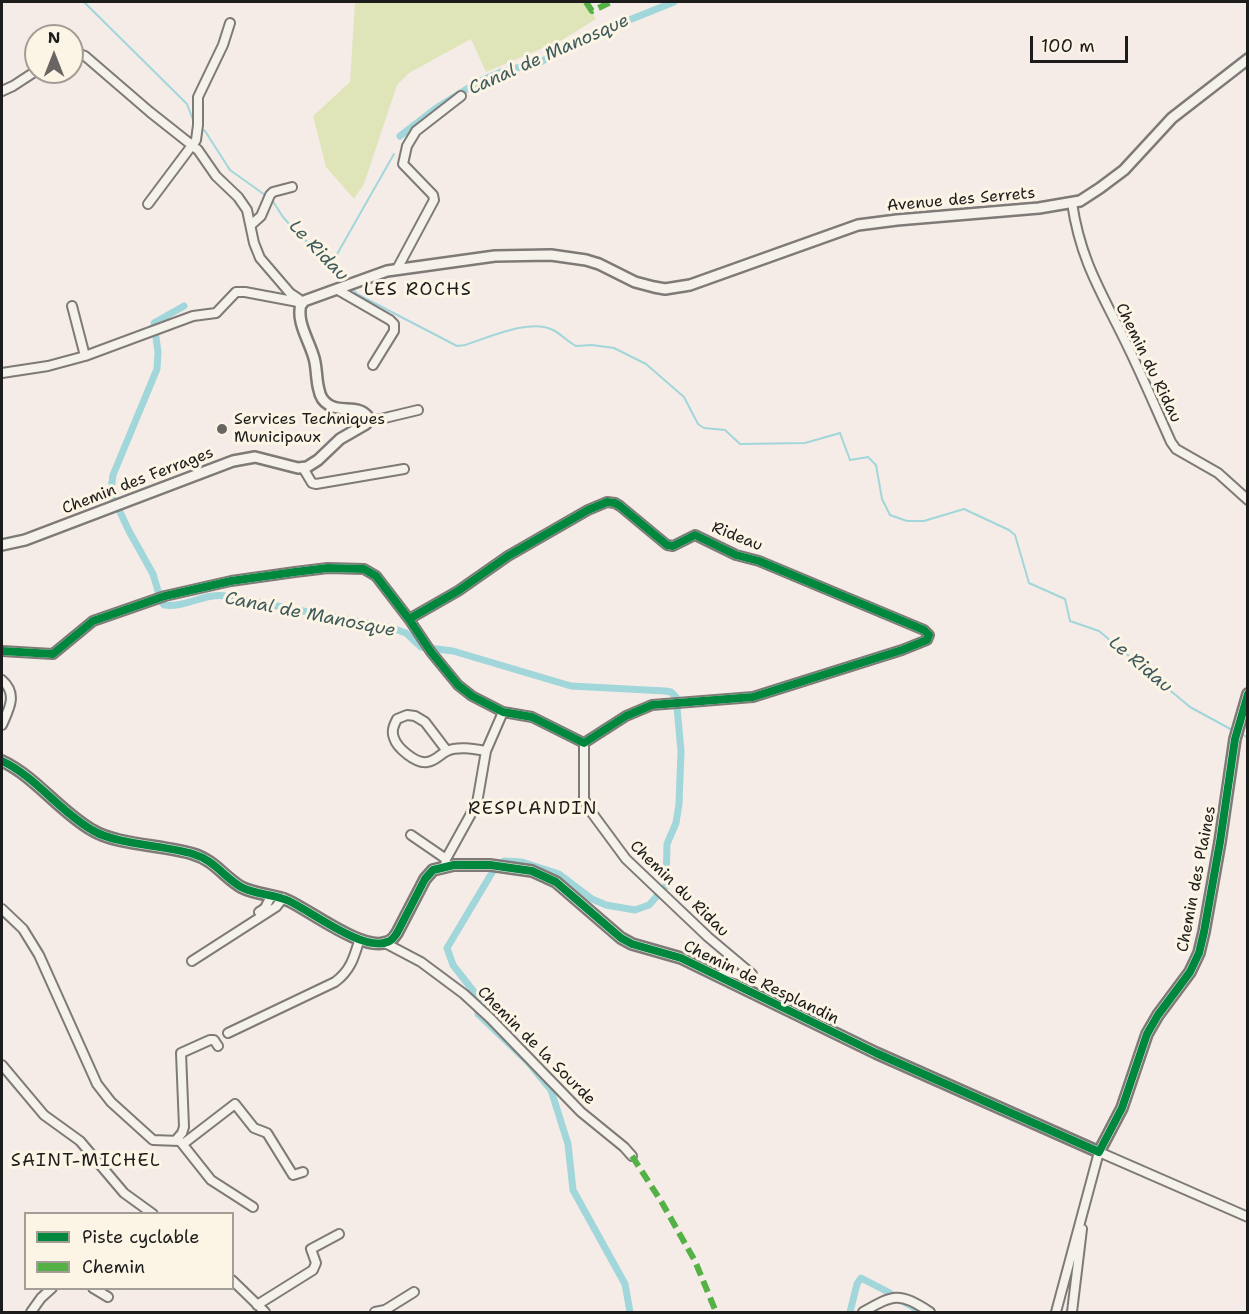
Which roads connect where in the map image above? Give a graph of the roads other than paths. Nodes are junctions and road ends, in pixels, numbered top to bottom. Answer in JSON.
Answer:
{"nodes":[{"id":1,"x":230,"y":23,"type":"dead end"},
{"id":2,"x":84,"y":56,"type":"edge"},
{"id":3,"x":1248,"y":59,"type":"edge"},
{"id":4,"x":24,"y":79,"type":"edge"},
{"id":5,"x":2,"y":91,"type":"edge"},
{"id":6,"x":460,"y":96,"type":"dead end"},
{"id":7,"x":193,"y":145,"type":"junction"},
{"id":8,"x":292,"y":187,"type":"dead end"},
{"id":9,"x":1072,"y":203,"type":"junction"},
{"id":10,"x":148,"y":204,"type":"dead end"},
{"id":11,"x":251,"y":225,"type":"junction"},
{"id":12,"x":397,"y":270,"type":"junction"},
{"id":13,"x":345,"y":287,"type":"junction"},
{"id":14,"x":300,"y":302,"type":"junction"},
{"id":15,"x":72,"y":306,"type":"dead end"},
{"id":16,"x":85,"y":356,"type":"junction"},
{"id":17,"x":373,"y":365,"type":"dead end"},
{"id":18,"x":2,"y":373,"type":"edge"},
{"id":19,"x":418,"y":410,"type":"dead end"},
{"id":20,"x":368,"y":422,"type":"junction"},
{"id":21,"x":303,"y":468,"type":"junction"},
{"id":22,"x":404,"y":469,"type":"dead end"},
{"id":23,"x":1248,"y":500,"type":"edge"},
{"id":24,"x":2,"y":545,"type":"edge"},
{"id":25,"x":409,"y":619,"type":"junction"},
{"id":26,"x":2,"y":651,"type":"edge"},
{"id":27,"x":2,"y":680,"type":"edge"},
{"id":28,"x":1248,"y":694,"type":"edge"},
{"id":29,"x":503,"y":712,"type":"junction"},
{"id":30,"x":2,"y":725,"type":"edge"},
{"id":31,"x":584,"y":743,"type":"junction"},
{"id":32,"x":447,"y":751,"type":"junction"},
{"id":33,"x":486,"y":751,"type":"junction"},
{"id":34,"x":2,"y":761,"type":"edge"},
{"id":35,"x":411,"y":835,"type":"dead end"},
{"id":36,"x":445,"y":862,"type":"junction"},
{"id":37,"x":271,"y":896,"type":"junction"},
{"id":38,"x":283,"y":898,"type":"junction"},
{"id":39,"x":2,"y":909,"type":"edge"},
{"id":40,"x":222,"y":936,"type":"dead end"},
{"id":41,"x":359,"y":940,"type":"junction"},
{"id":42,"x":385,"y":943,"type":"junction"},
{"id":43,"x":192,"y":961,"type":"dead end"},
{"id":44,"x":719,"y":977,"type":"junction"},
{"id":45,"x":228,"y":1033,"type":"dead end"},
{"id":46,"x":218,"y":1046,"type":"dead end"},
{"id":47,"x":2,"y":1065,"type":"edge"},
{"id":48,"x":179,"y":1142,"type":"junction"},
{"id":49,"x":1099,"y":1152,"type":"junction"},
{"id":50,"x":632,"y":1156,"type":"dead end"},
{"id":51,"x":303,"y":1172,"type":"dead end"},
{"id":52,"x":253,"y":1207,"type":"dead end"},
{"id":53,"x":150,"y":1212,"type":"edge"},
{"id":54,"x":1083,"y":1213,"type":"junction"},
{"id":55,"x":1248,"y":1217,"type":"edge"},
{"id":56,"x":339,"y":1234,"type":"dead end"},
{"id":57,"x":234,"y":1282,"type":"edge"},
{"id":58,"x":50,"y":1290,"type":"edge"},
{"id":59,"x":96,"y":1290,"type":"edge"},
{"id":60,"x":414,"y":1292,"type":"dead end"},
{"id":61,"x":108,"y":1297,"type":"dead end"},
{"id":62,"x":257,"y":1305,"type":"junction"},
{"id":63,"x":31,"y":1312,"type":"edge"},
{"id":64,"x":265,"y":1312,"type":"edge"},
{"id":65,"x":375,"y":1312,"type":"edge"},
{"id":66,"x":863,"y":1312,"type":"edge"},
{"id":67,"x":930,"y":1312,"type":"edge"},
{"id":68,"x":1056,"y":1312,"type":"edge"},
{"id":69,"x":1072,"y":1312,"type":"edge"}],
"edges":[{"from":1,"to":7,"type":"street"},
{"from":2,"to":7,"type":"street"},
{"from":3,"to":9,"type":"street","name":"Avenue des Serrets"},
{"from":4,"to":5,"type":"street"},
{"from":6,"to":12,"type":"street"},
{"from":7,"to":10,"type":"street"},
{"from":7,"to":11,"type":"street"},
{"from":8,"to":11,"type":"street"},
{"from":9,"to":12,"type":"street","name":"Avenue des Serrets"},
{"from":9,"to":23,"type":"street","name":"Chemin du Ridau"},
{"from":11,"to":14,"type":"street"},
{"from":12,"to":13,"type":"street","name":"Avenue des Serrets"},
{"from":13,"to":14,"type":"street","name":"Avenue des Serrets"},
{"from":13,"to":17,"type":"street"},
{"from":14,"to":16,"type":"street"},
{"from":14,"to":20,"type":"street"},
{"from":15,"to":16,"type":"street"},
{"from":16,"to":18,"type":"street"},
{"from":19,"to":20,"type":"street"},
{"from":20,"to":21,"type":"street"},
{"from":21,"to":22,"type":"street"},
{"from":21,"to":24,"type":"street","name":"Chemin des Ferrages"},
{"from":25,"to":26,"type":"street"},
{"from":25,"to":29,"type":"street"},
{"from":25,"to":31,"type":"street","name":"Rideau"},
{"from":27,"to":30,"type":"street"},
{"from":28,"to":49,"type":"street","name":"Chemin des Plaines"},
{"from":29,"to":31,"type":"street"},
{"from":29,"to":33,"type":"street"},
{"from":31,"to":44,"type":"street","name":"Chemin du Ridau"},
{"from":32,"to":32,"type":"street"},
{"from":32,"to":33,"type":"street"},
{"from":33,"to":36,"type":"street"},
{"from":34,"to":37,"type":"street"},
{"from":35,"to":36,"type":"street"},
{"from":36,"to":42,"type":"street"},
{"from":36,"to":44,"type":"street","name":"Chemin de Resplandin"},
{"from":37,"to":38,"type":"street"},
{"from":37,"to":40,"type":"street"},
{"from":38,"to":41,"type":"street"},
{"from":38,"to":43,"type":"street"},
{"from":39,"to":48,"type":"street"},
{"from":41,"to":42,"type":"street"},
{"from":41,"to":45,"type":"street"},
{"from":42,"to":50,"type":"street","name":"Chemin de la Sourde"},
{"from":44,"to":49,"type":"street","name":"Chemin de Resplandin"},
{"from":46,"to":48,"type":"street"},
{"from":47,"to":53,"type":"street"},
{"from":48,"to":51,"type":"street"},
{"from":48,"to":52,"type":"street"},
{"from":49,"to":54,"type":"street"},
{"from":49,"to":55,"type":"street"},
{"from":54,"to":68,"type":"street"},
{"from":54,"to":69,"type":"street"},
{"from":56,"to":62,"type":"street"},
{"from":57,"to":62,"type":"street"},
{"from":58,"to":63,"type":"street"},
{"from":59,"to":61,"type":"street"},
{"from":60,"to":65,"type":"street"},
{"from":62,"to":64,"type":"street"},
{"from":66,"to":67,"type":"street"}]}
